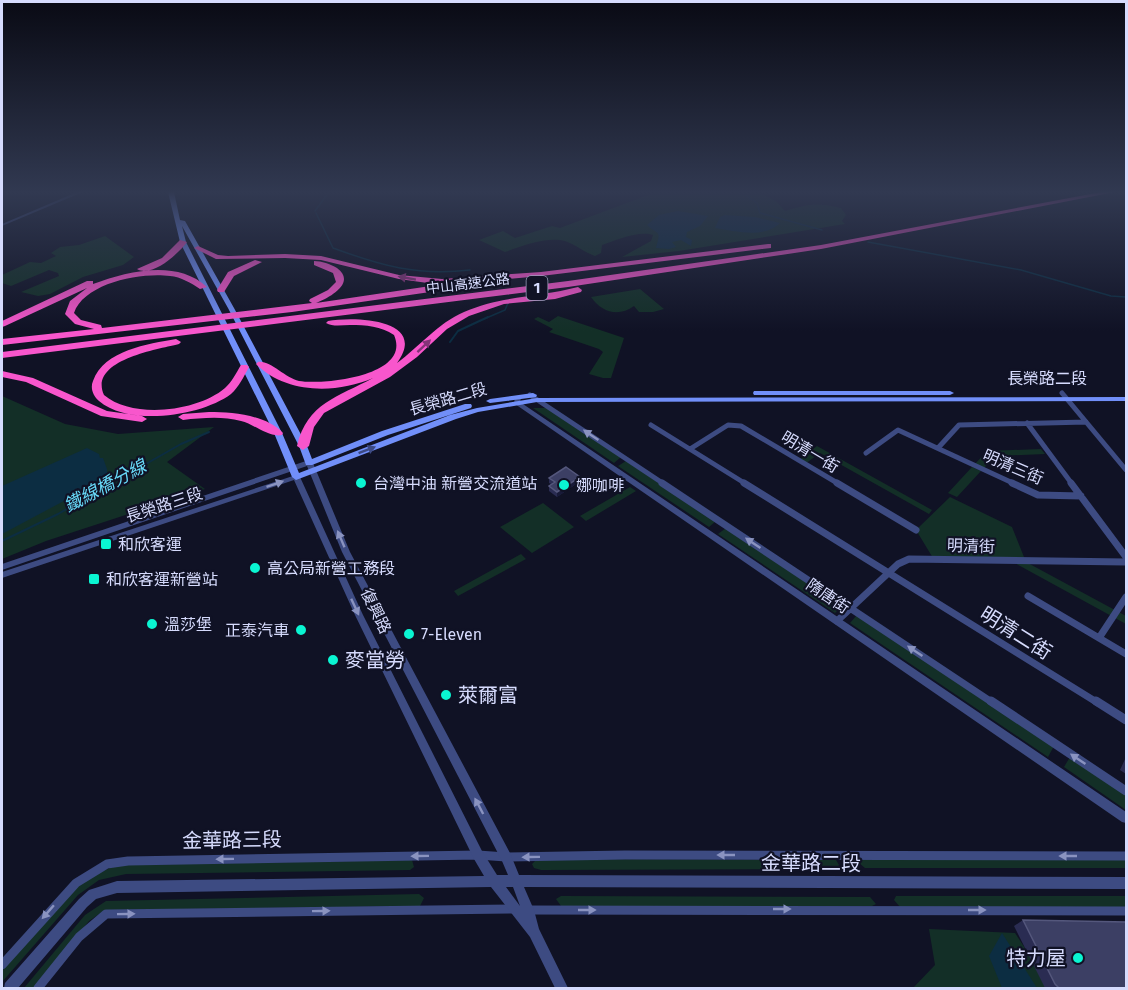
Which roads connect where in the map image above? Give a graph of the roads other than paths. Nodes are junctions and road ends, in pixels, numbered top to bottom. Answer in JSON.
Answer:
{"nodes":[{"id":1,"x":182,"y":238,"type":"edge"},
{"id":2,"x":191,"y":238,"type":"edge"},
{"id":3,"x":817,"y":238,"type":"edge"},
{"id":4,"x":868,"y":238,"type":"edge"},
{"id":5,"x":183,"y":242,"type":"junction"},
{"id":6,"x":768,"y":246,"type":"junction"},
{"id":7,"x":821,"y":247,"type":"junction"},
{"id":8,"x":198,"y":249,"type":"junction"},
{"id":9,"x":541,"y":274,"type":"junction"},
{"id":10,"x":203,"y":286,"type":"junction"},
{"id":11,"x":221,"y":290,"type":"junction"},
{"id":12,"x":578,"y":290,"type":"junction"},
{"id":13,"x":265,"y":311,"type":"junction"},
{"id":14,"x":250,"y":322,"type":"junction"},
{"id":15,"x":2,"y":324,"type":"edge"},
{"id":16,"x":317,"y":324,"type":"junction"},
{"id":17,"x":135,"y":326,"type":"junction"},
{"id":18,"x":211,"y":327,"type":"junction"},
{"id":19,"x":195,"y":338,"type":"junction"},
{"id":20,"x":2,"y":342,"type":"edge"},
{"id":21,"x":2,"y":347,"type":"edge"},
{"id":22,"x":2,"y":355,"type":"edge"},
{"id":23,"x":2,"y":362,"type":"edge"},
{"id":24,"x":261,"y":364,"type":"junction"},
{"id":25,"x":244,"y":367,"type":"junction"},
{"id":26,"x":2,"y":374,"type":"edge"},
{"id":27,"x":1126,"y":393,"type":"edge"},
{"id":28,"x":1065,"y":396,"type":"junction"},
{"id":29,"x":534,"y":398,"type":"junction"},
{"id":30,"x":1126,"y":399,"type":"edge"},
{"id":31,"x":518,"y":400,"type":"junction"},
{"id":32,"x":1086,"y":422,"type":"junction"},
{"id":33,"x":1027,"y":423,"type":"junction"},
{"id":34,"x":651,"y":425,"type":"dead end"},
{"id":35,"x":278,"y":433,"type":"junction"},
{"id":36,"x":303,"y":446,"type":"junction"},
{"id":37,"x":938,"y":448,"type":"junction"},
{"id":38,"x":690,"y":449,"type":"junction"},
{"id":39,"x":866,"y":453,"type":"dead end"},
{"id":40,"x":310,"y":467,"type":"junction"},
{"id":41,"x":1126,"y":470,"type":"edge"},
{"id":42,"x":294,"y":473,"type":"junction"},
{"id":43,"x":1081,"y":496,"type":"junction"},
{"id":44,"x":916,"y":530,"type":"dead end"},
{"id":45,"x":40,"y":557,"type":"junction"},
{"id":46,"x":1126,"y":557,"type":"edge"},
{"id":47,"x":1126,"y":562,"type":"edge"},
{"id":48,"x":2,"y":567,"type":"edge"},
{"id":49,"x":889,"y":573,"type":"junction"},
{"id":50,"x":2,"y":574,"type":"edge"},
{"id":51,"x":1028,"y":596,"type":"dead end"},
{"id":52,"x":1126,"y":597,"type":"edge"},
{"id":53,"x":851,"y":608,"type":"junction"},
{"id":54,"x":837,"y":621,"type":"junction"},
{"id":55,"x":1099,"y":638,"type":"junction"},
{"id":56,"x":1126,"y":654,"type":"edge"},
{"id":57,"x":1126,"y":720,"type":"edge"},
{"id":58,"x":1126,"y":791,"type":"edge"},
{"id":59,"x":1126,"y":818,"type":"edge"},
{"id":60,"x":478,"y":855,"type":"junction"},
{"id":61,"x":1126,"y":856,"type":"edge"},
{"id":62,"x":506,"y":857,"type":"junction"},
{"id":63,"x":516,"y":881,"type":"junction"},
{"id":64,"x":495,"y":883,"type":"junction"},
{"id":65,"x":1126,"y":883,"type":"edge"},
{"id":66,"x":523,"y":909,"type":"junction"},
{"id":67,"x":1126,"y":911,"type":"edge"},
{"id":68,"x":2,"y":965,"type":"edge"},
{"id":69,"x":10,"y":988,"type":"edge"},
{"id":70,"x":39,"y":988,"type":"edge"},
{"id":71,"x":562,"y":988,"type":"edge"}],
"edges":[{"from":1,"to":5,"type":"main road","name":"復興路"},
{"from":2,"to":8,"type":"main road","name":"復興路"},
{"from":3,"to":6,"type":"highway","name":"中山高速公路","number":"1"},
{"from":4,"to":7,"type":"highway","name":"中山高速公路","number":"1"},
{"from":5,"to":10,"type":"main road","name":"復興路"},
{"from":5,"to":15,"type":"highway"},
{"from":6,"to":9,"type":"highway"},
{"from":6,"to":14,"type":"highway","name":"中山高速公路","number":"1"},
{"from":7,"to":12,"type":"highway"},
{"from":7,"to":14,"type":"highway","name":"中山高速公路","number":"1"},
{"from":9,"to":8,"type":"highway","one_way":true},
{"from":8,"to":11,"type":"main road","name":"復興路"},
{"from":9,"to":13,"type":"highway"},
{"from":10,"to":17,"type":"highway"},
{"from":10,"to":25,"type":"main road","name":"復興路"},
{"from":11,"to":13,"type":"highway"},
{"from":11,"to":24,"type":"main road","name":"復興路"},
{"from":12,"to":16,"type":"highway"},
{"from":36,"to":12,"type":"highway","one_way":true},
{"from":13,"to":14,"type":"highway"},
{"from":14,"to":16,"type":"highway"},
{"from":14,"to":18,"type":"highway"},
{"from":14,"to":18,"type":"highway","name":"中山高速公路","number":"1"},
{"from":16,"to":24,"type":"highway"},
{"from":17,"to":18,"type":"highway"},
{"from":17,"to":20,"type":"highway"},
{"from":18,"to":19,"type":"highway"},
{"from":18,"to":21,"type":"highway","name":"中山高速公路","number":"1"},
{"from":18,"to":22,"type":"highway","name":"中山高速公路","number":"1"},
{"from":19,"to":23,"type":"highway"},
{"from":19,"to":25,"type":"highway"},
{"from":24,"to":36,"type":"main road","name":"復興路"},
{"from":25,"to":35,"type":"main road","name":"復興路"},
{"from":26,"to":35,"type":"highway"},
{"from":27,"to":28,"type":"main road","name":"長榮路二段"},
{"from":28,"to":29,"type":"main road","name":"長榮路二段"},
{"from":28,"to":30,"type":"main road","name":"長榮路二段"},
{"from":28,"to":32,"type":"street"},
{"from":29,"to":31,"type":"main road","name":"長榮路二段"},
{"from":53,"to":29,"type":"street","name":"隋唐街","one_way":true},
{"from":31,"to":40,"type":"main road","name":"長榮路二段"},
{"from":31,"to":54,"type":"street","name":"隋唐街"},
{"from":32,"to":33,"type":"street","name":"明清三街"},
{"from":32,"to":41,"type":"street"},
{"from":33,"to":37,"type":"street","name":"明清三街"},
{"from":33,"to":43,"type":"street","name":"明清三街"},
{"from":34,"to":38,"type":"street"},
{"from":35,"to":42,"type":"main road","name":"復興路"},
{"from":36,"to":40,"type":"main road","name":"復興路"},
{"from":37,"to":39,"type":"street","name":"明清三街"},
{"from":37,"to":43,"type":"street","name":"明清三街"},
{"from":38,"to":44,"type":"street","name":"明清一街"},
{"from":38,"to":49,"type":"street"},
{"from":40,"to":42,"type":"main road","name":"長榮路二段"},
{"from":62,"to":40,"type":"street","name":"復興路","one_way":true},
{"from":42,"to":45,"type":"street","name":"長榮路三段"},
{"from":42,"to":60,"type":"street","name":"復興路","one_way":true},
{"from":43,"to":46,"type":"street","name":"明清三街"},
{"from":45,"to":48,"type":"street","name":"長榮路三段"},
{"from":45,"to":50,"type":"street","name":"長榮路三段"},
{"from":47,"to":49,"type":"street","name":"明清街"},
{"from":49,"to":53,"type":"street","name":"明清街"},
{"from":49,"to":57,"type":"street","name":"明清二街"},
{"from":51,"to":55,"type":"street"},
{"from":52,"to":55,"type":"street"},
{"from":53,"to":54,"type":"street","name":"明清街"},
{"from":58,"to":53,"type":"street","name":"隋唐街","one_way":true},
{"from":54,"to":59,"type":"street","name":"隋唐街"},
{"from":55,"to":56,"type":"street"},
{"from":60,"to":62,"type":"street","name":"金華路三段"},
{"from":60,"to":64,"type":"street","name":"復興路"},
{"from":60,"to":68,"type":"street","name":"金華路三段","one_way":true},
{"from":61,"to":62,"type":"street","name":"金華路二段","one_way":true},
{"from":62,"to":63,"type":"street","name":"復興路"},
{"from":63,"to":64,"type":"street","name":"金華路二段"},
{"from":63,"to":65,"type":"street","name":"金華路二段"},
{"from":63,"to":66,"type":"street","name":"復興路"},
{"from":64,"to":66,"type":"street","name":"復興路"},
{"from":64,"to":69,"type":"street"},
{"from":66,"to":67,"type":"street","one_way":true},
{"from":70,"to":66,"type":"street","one_way":true},
{"from":66,"to":71,"type":"street","name":"復興路"}]}
